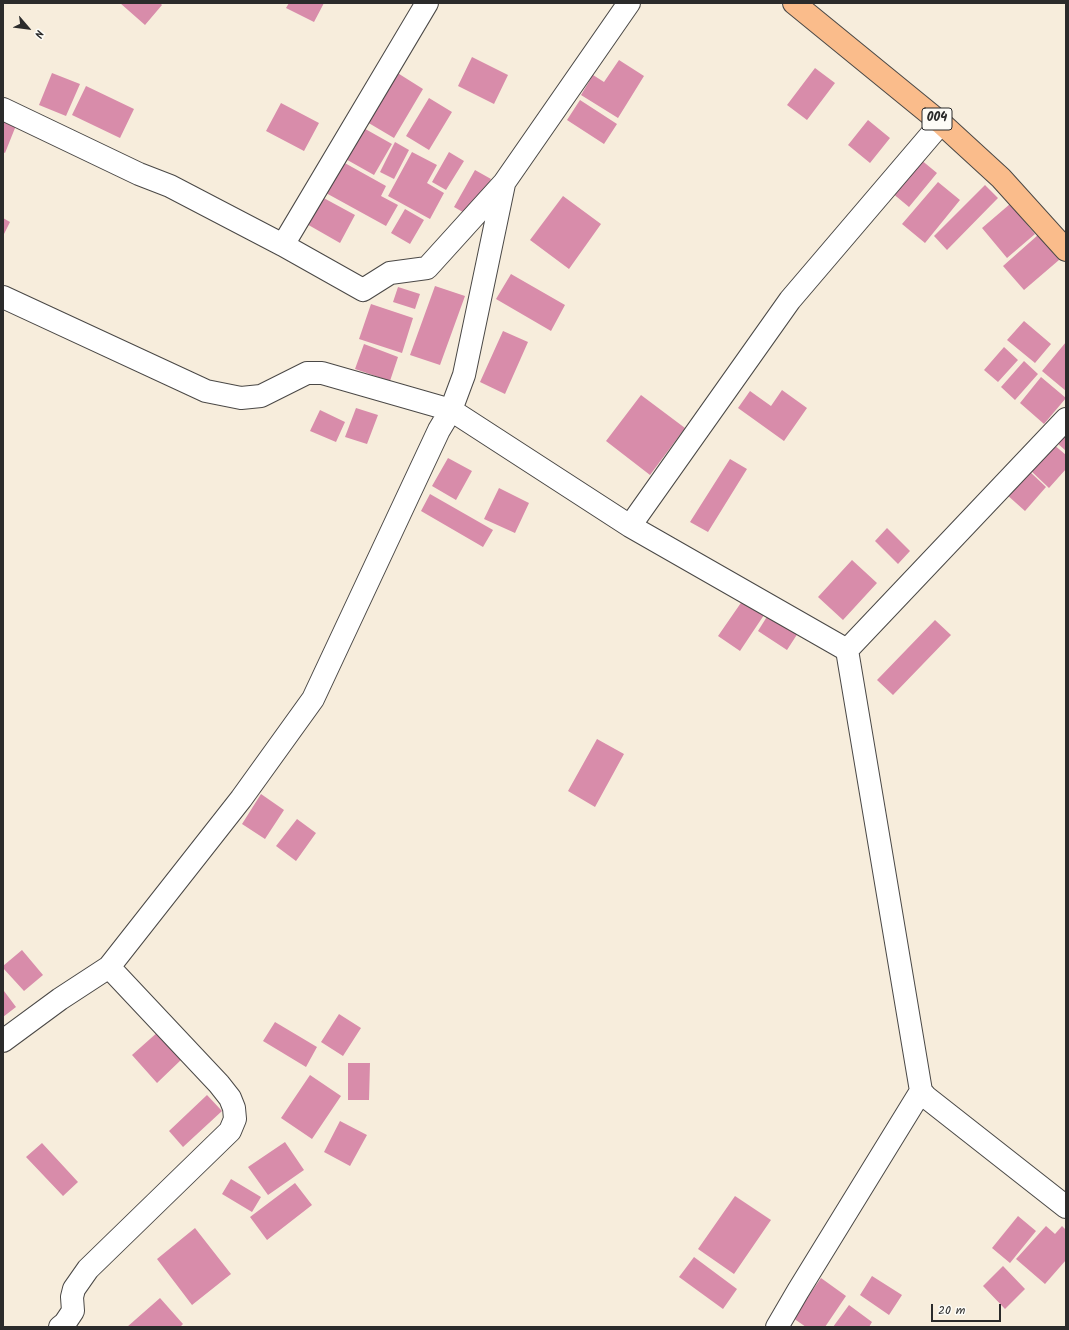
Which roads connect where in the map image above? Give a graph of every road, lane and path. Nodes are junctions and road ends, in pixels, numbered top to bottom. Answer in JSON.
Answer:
{"nodes":[{"id":1,"x":427,"y":3,"type":"edge"},
{"id":2,"x":629,"y":3,"type":"edge"},
{"id":3,"x":794,"y":3,"type":"edge"},
{"id":4,"x":3,"y":108,"type":"edge"},
{"id":5,"x":941,"y":123,"type":"junction"},
{"id":6,"x":504,"y":183,"type":"junction"},
{"id":7,"x":283,"y":245,"type":"junction"},
{"id":8,"x":1066,"y":250,"type":"edge"},
{"id":9,"x":3,"y":297,"type":"edge"},
{"id":10,"x":451,"y":410,"type":"junction"},
{"id":11,"x":1066,"y":419,"type":"edge"},
{"id":12,"x":630,"y":526,"type":"junction"},
{"id":13,"x":848,"y":650,"type":"junction"},
{"id":14,"x":109,"y":967,"type":"junction"},
{"id":15,"x":3,"y":1041,"type":"edge"},
{"id":16,"x":921,"y":1091,"type":"junction"},
{"id":17,"x":1066,"y":1207,"type":"edge"},
{"id":18,"x":60,"y":1327,"type":"edge"},
{"id":19,"x":777,"y":1327,"type":"edge"}],
"edges":[{"from":1,"to":7,"type":"street"},
{"from":2,"to":6,"type":"street"},
{"from":3,"to":5,"type":"main road","number":"004"},
{"from":4,"to":7,"type":"street"},
{"from":5,"to":8,"type":"main road","number":"004"},
{"from":5,"to":12,"type":"street"},
{"from":6,"to":7,"type":"street"},
{"from":6,"to":10,"type":"street"},
{"from":9,"to":10,"type":"street"},
{"from":10,"to":12,"type":"street"},
{"from":10,"to":14,"type":"street"},
{"from":11,"to":13,"type":"street"},
{"from":12,"to":13,"type":"street"},
{"from":13,"to":16,"type":"street"},
{"from":14,"to":15,"type":"street"},
{"from":14,"to":18,"type":"street"},
{"from":16,"to":17,"type":"street"},
{"from":16,"to":19,"type":"street"}]}
